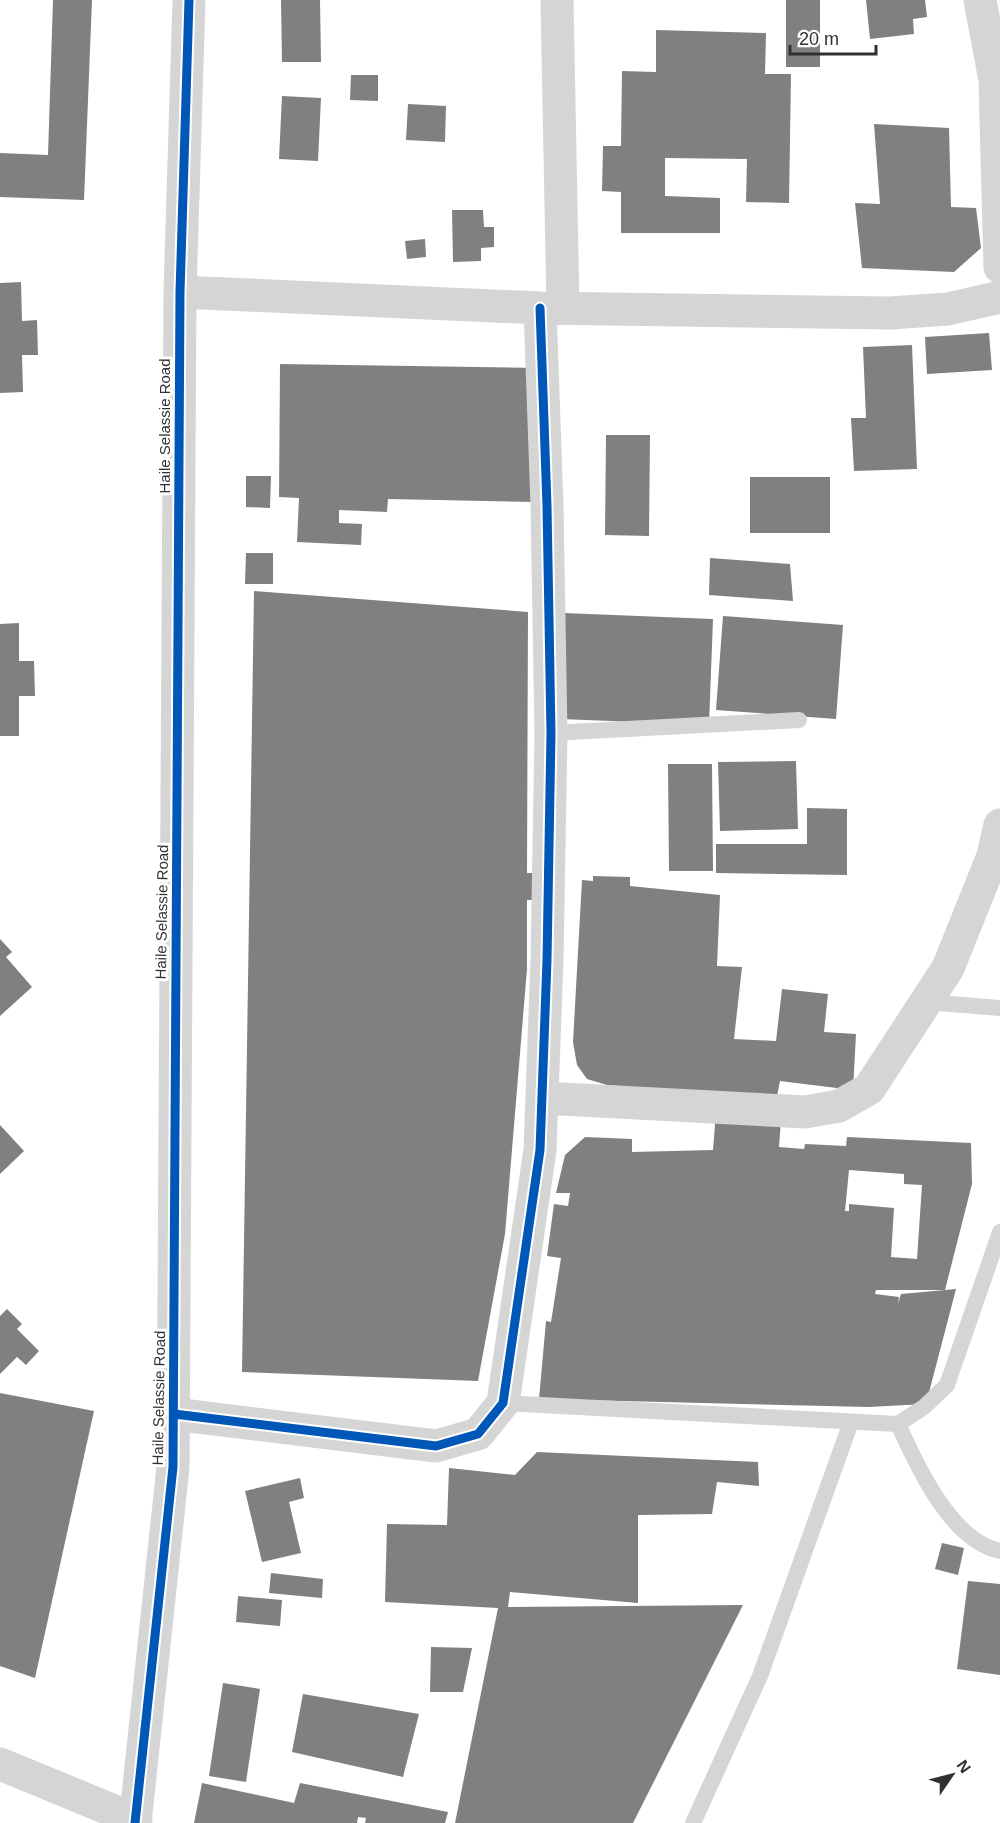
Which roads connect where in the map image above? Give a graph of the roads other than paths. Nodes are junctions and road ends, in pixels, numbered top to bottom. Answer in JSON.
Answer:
{"nodes":[{"id":1,"x":189,"y":0,"type":"edge"},
{"id":2,"x":557,"y":0,"type":"edge"},
{"id":3,"x":980,"y":0,"type":"edge"},
{"id":4,"x":998,"y":79,"type":"edge"},
{"id":5,"x":1000,"y":267,"type":"edge"},
{"id":6,"x":180,"y":292,"type":"junction"},
{"id":7,"x":1000,"y":297,"type":"edge"},
{"id":8,"x":551,"y":308,"type":"junction"},
{"id":9,"x":799,"y":720,"type":"dead end"},
{"id":10,"x":550,"y":733,"type":"junction"},
{"id":11,"x":1000,"y":825,"type":"edge"},
{"id":12,"x":926,"y":1002,"type":"junction"},
{"id":13,"x":1000,"y":1008,"type":"edge"},
{"id":14,"x":542,"y":1098,"type":"junction"},
{"id":15,"x":1000,"y":1232,"type":"edge"},
{"id":16,"x":503,"y":1403,"type":"junction"},
{"id":17,"x":174,"y":1414,"type":"junction"},
{"id":18,"x":850,"y":1422,"type":"junction"},
{"id":19,"x":898,"y":1424,"type":"junction"},
{"id":20,"x":1000,"y":1551,"type":"edge"},
{"id":21,"x":0,"y":1764,"type":"edge"},
{"id":22,"x":135,"y":1821,"type":"edge"},
{"id":23,"x":693,"y":1823,"type":"edge"}],
"edges":[{"from":1,"to":6,"type":"street","name":"Haile Selassie Road"},
{"from":2,"to":8,"type":"street"},
{"from":3,"to":4,"type":"street"},
{"from":4,"to":5,"type":"street"},
{"from":6,"to":8,"type":"street"},
{"from":6,"to":17,"type":"street","name":"Haile Selassie Road"},
{"from":7,"to":8,"type":"street"},
{"from":8,"to":10,"type":"street"},
{"from":9,"to":10,"type":"lane"},
{"from":10,"to":14,"type":"street"},
{"from":11,"to":12,"type":"street"},
{"from":12,"to":13,"type":"lane"},
{"from":12,"to":14,"type":"street"},
{"from":14,"to":16,"type":"street"},
{"from":15,"to":19,"type":"lane"},
{"from":16,"to":17,"type":"street"},
{"from":16,"to":18,"type":"lane"},
{"from":17,"to":22,"type":"street","name":"Haile Selassie Road"},
{"from":18,"to":19,"type":"lane"},
{"from":18,"to":23,"type":"lane"},
{"from":19,"to":20,"type":"lane"},
{"from":21,"to":22,"type":"street"}]}
